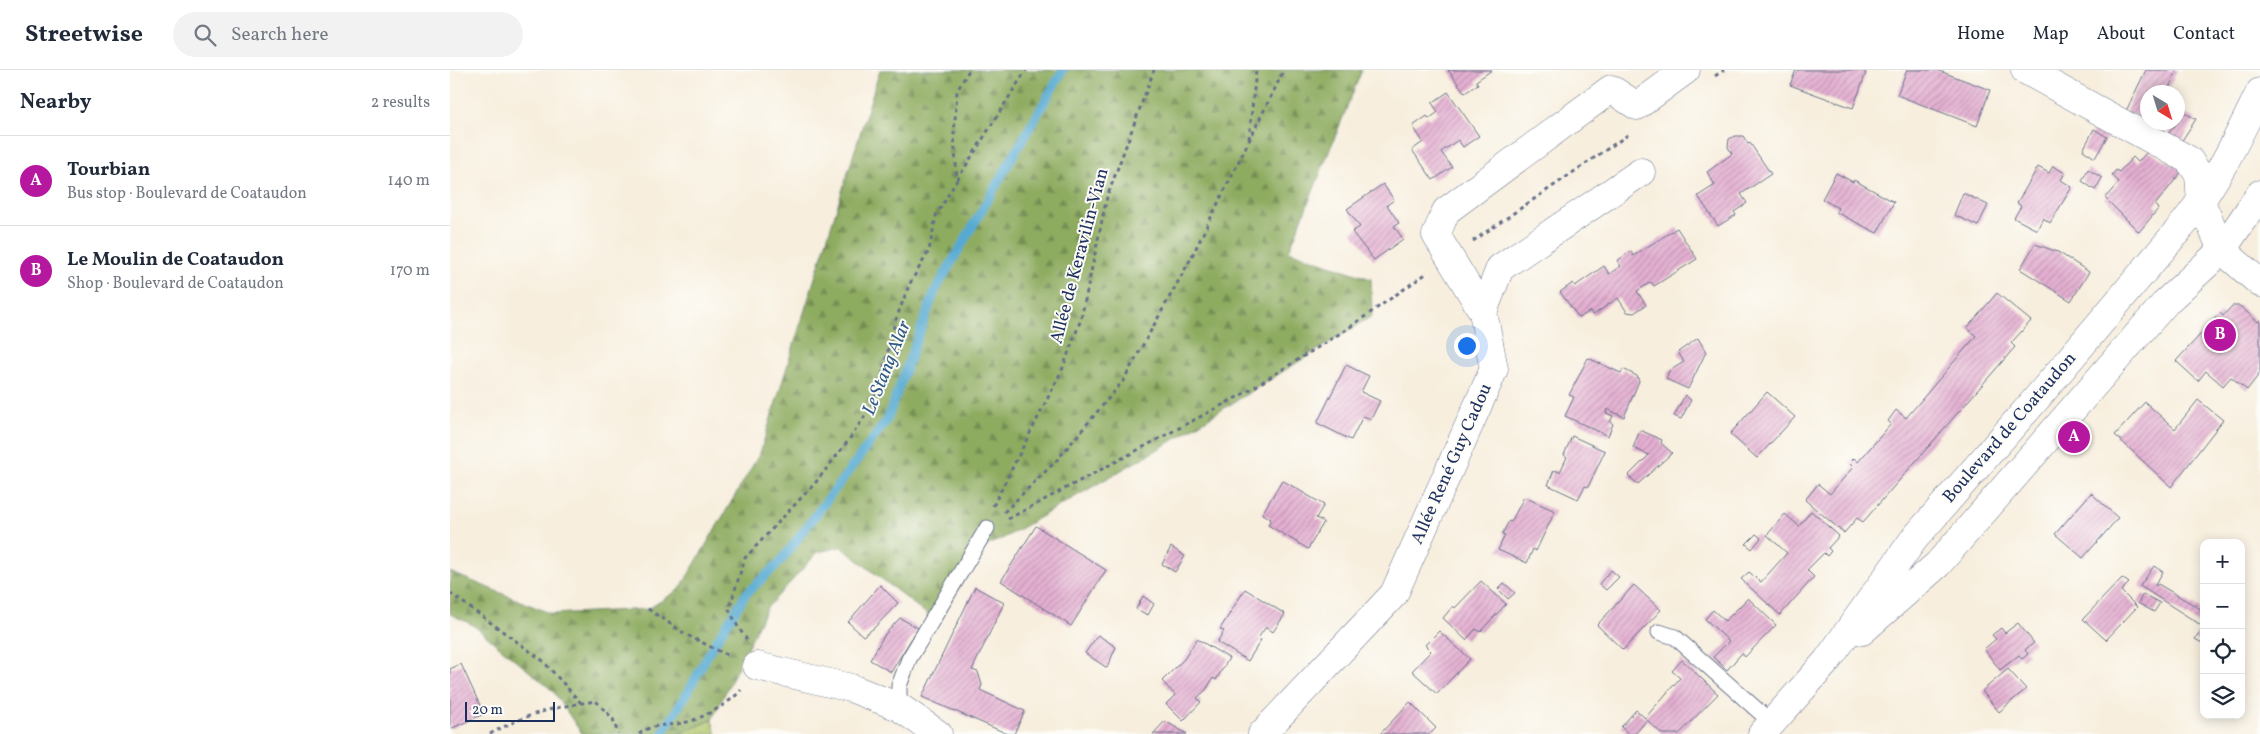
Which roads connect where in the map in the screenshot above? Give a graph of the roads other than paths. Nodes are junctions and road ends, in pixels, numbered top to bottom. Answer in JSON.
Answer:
{"nodes":[{"id":1,"x":2025,"y":70,"type":"edge"},
{"id":2,"x":1697,"y":75,"type":"edge"},
{"id":3,"x":2260,"y":92,"type":"edge"},
{"id":4,"x":1641,"y":172,"type":"dead end"},
{"id":5,"x":2260,"y":194,"type":"edge"},
{"id":6,"x":2201,"y":202,"type":"junction"},
{"id":7,"x":2222,"y":250,"type":"junction"},
{"id":8,"x":2260,"y":283,"type":"edge"},
{"id":9,"x":1483,"y":312,"type":"junction"},
{"id":10,"x":987,"y":528,"type":"road end"},
{"id":11,"x":1659,"y":632,"type":"dead end"},
{"id":12,"x":1827,"y":661,"type":"junction"},
{"id":13,"x":757,"y":666,"type":"road end"},
{"id":14,"x":899,"y":707,"type":"junction"},
{"id":15,"x":1767,"y":729,"type":"edge"},
{"id":16,"x":938,"y":734,"type":"edge"},
{"id":17,"x":1262,"y":734,"type":"edge"}],
"edges":[{"from":1,"to":6,"type":"street"},
{"from":2,"to":9,"type":"street","name":"Allée René Guy Cadou"},
{"from":3,"to":6,"type":"street","name":"Boulevard de Coataudon"},
{"from":4,"to":9,"type":"street"},
{"from":5,"to":7,"type":"street","name":"Boulevard de Coataudon"},
{"from":6,"to":7,"type":"street"},
{"from":6,"to":12,"type":"street","name":"Boulevard de Coataudon"},
{"from":7,"to":8,"type":"street"},
{"from":7,"to":12,"type":"street","name":"Boulevard de Coataudon"},
{"from":9,"to":17,"type":"street","name":"Allée René Guy Cadou"},
{"from":10,"to":14,"type":"lane"},
{"from":11,"to":15,"type":"lane"},
{"from":12,"to":15,"type":"street","name":"Boulevard de Coataudon"},
{"from":13,"to":14,"type":"street"},
{"from":14,"to":16,"type":"street"}]}
